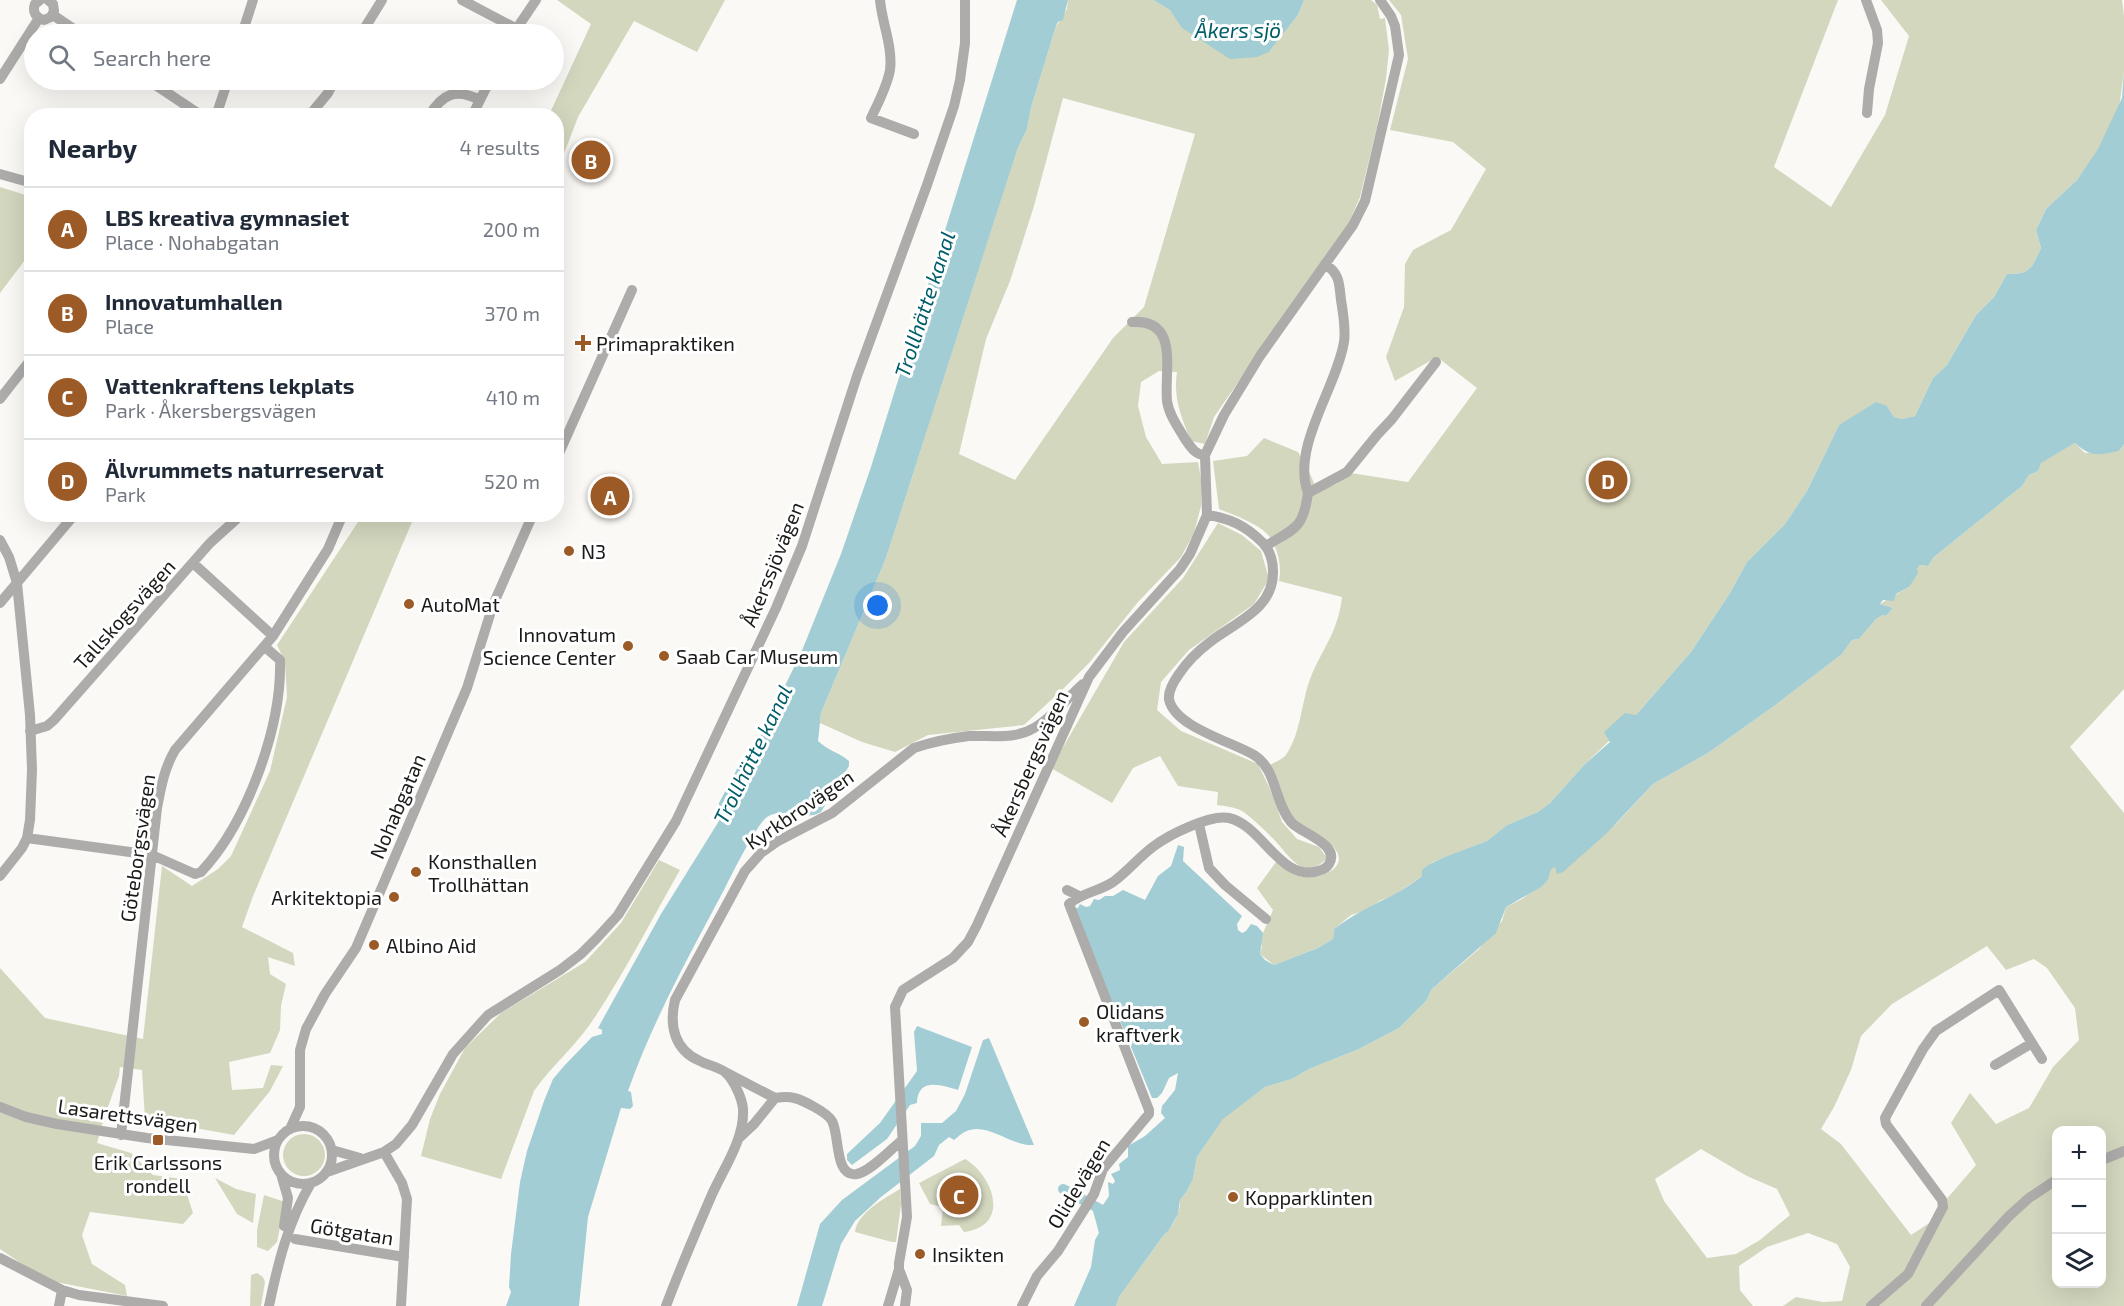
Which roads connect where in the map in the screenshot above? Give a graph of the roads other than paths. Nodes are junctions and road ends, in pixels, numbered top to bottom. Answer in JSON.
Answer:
{"nodes":[{"id":1,"x":48,"y":0,"type":"edge"},
{"id":2,"x":253,"y":0,"type":"edge"},
{"id":3,"x":382,"y":0,"type":"edge"},
{"id":4,"x":462,"y":0,"type":"edge"},
{"id":5,"x":536,"y":0,"type":"edge"},
{"id":6,"x":880,"y":0,"type":"edge"},
{"id":7,"x":965,"y":0,"type":"edge"},
{"id":8,"x":1380,"y":0,"type":"edge"},
{"id":9,"x":1866,"y":0,"type":"edge"},
{"id":10,"x":35,"y":1,"type":"edge"},
{"id":11,"x":53,"y":15,"type":"junction"},
{"id":12,"x":39,"y":18,"type":"junction"},
{"id":13,"x":35,"y":24,"type":"edge"},
{"id":14,"x":66,"y":24,"type":"edge"},
{"id":15,"x":245,"y":24,"type":"edge"},
{"id":16,"x":367,"y":24,"type":"edge"},
{"id":17,"x":502,"y":24,"type":"edge"},
{"id":18,"x":520,"y":24,"type":"edge"},
{"id":19,"x":24,"y":41,"type":"edge"},
{"id":20,"x":0,"y":79,"type":"edge"},
{"id":21,"x":163,"y":90,"type":"edge"},
{"id":22,"x":224,"y":90,"type":"edge"},
{"id":23,"x":330,"y":90,"type":"edge"},
{"id":24,"x":485,"y":90,"type":"edge"},
{"id":25,"x":480,"y":100,"type":"junction"},
{"id":26,"x":190,"y":108,"type":"edge"},
{"id":27,"x":217,"y":108,"type":"edge"},
{"id":28,"x":316,"y":108,"type":"edge"},
{"id":29,"x":434,"y":108,"type":"edge"},
{"id":30,"x":476,"y":108,"type":"edge"},
{"id":31,"x":1868,"y":113,"type":"dead end"},
{"id":32,"x":914,"y":134,"type":"dead end"},
{"id":33,"x":0,"y":174,"type":"edge"},
{"id":34,"x":24,"y":181,"type":"edge"},
{"id":35,"x":1325,"y":264,"type":"junction"},
{"id":36,"x":632,"y":290,"type":"dead end"},
{"id":37,"x":1132,"y":322,"type":"dead end"},
{"id":38,"x":1436,"y":362,"type":"dead end"},
{"id":39,"x":24,"y":368,"type":"edge"},
{"id":40,"x":0,"y":399,"type":"edge"},
{"id":41,"x":564,"y":442,"type":"edge"},
{"id":42,"x":1205,"y":455,"type":"junction"},
{"id":43,"x":1308,"y":493,"type":"junction"},
{"id":44,"x":1207,"y":515,"type":"junction"},
{"id":45,"x":68,"y":522,"type":"edge"},
{"id":46,"x":233,"y":522,"type":"edge"},
{"id":47,"x":340,"y":522,"type":"edge"},
{"id":48,"x":529,"y":522,"type":"edge"},
{"id":49,"x":0,"y":540,"type":"edge"},
{"id":50,"x":1266,"y":546,"type":"junction"},
{"id":51,"x":193,"y":563,"type":"junction"},
{"id":52,"x":17,"y":583,"type":"junction"},
{"id":53,"x":0,"y":603,"type":"edge"},
{"id":54,"x":273,"y":636,"type":"junction"},
{"id":55,"x":265,"y":646,"type":"junction"},
{"id":56,"x":1089,"y":677,"type":"junction"},
{"id":57,"x":30,"y":731,"type":"junction"},
{"id":58,"x":1198,"y":824,"type":"junction"},
{"id":59,"x":27,"y":838,"type":"junction"},
{"id":60,"x":152,"y":855,"type":"junction"},
{"id":61,"x":0,"y":876,"type":"edge"},
{"id":62,"x":1067,"y":890,"type":"dead end"},
{"id":63,"x":1079,"y":896,"type":"junction"},
{"id":64,"x":1266,"y":919,"type":"dead end"},
{"id":65,"x":2032,"y":1043,"type":"junction"},
{"id":66,"x":2042,"y":1059,"type":"dead end"},
{"id":67,"x":1995,"y":1065,"type":"dead end"},
{"id":68,"x":725,"y":1072,"type":"junction"},
{"id":69,"x":775,"y":1098,"type":"junction"},
{"id":70,"x":0,"y":1107,"type":"edge"},
{"id":71,"x":300,"y":1107,"type":"junction"},
{"id":72,"x":310,"y":1126,"type":"junction"},
{"id":73,"x":290,"y":1129,"type":"junction"},
{"id":74,"x":121,"y":1135,"type":"junction"},
{"id":75,"x":738,"y":1139,"type":"junction"},
{"id":76,"x":278,"y":1140,"type":"junction"},
{"id":77,"x":901,"y":1145,"type":"junction"},
{"id":78,"x":254,"y":1149,"type":"junction"},
{"id":79,"x":332,"y":1150,"type":"junction"},
{"id":80,"x":2124,"y":1151,"type":"edge"},
{"id":81,"x":384,"y":1152,"type":"junction"},
{"id":82,"x":364,"y":1158,"type":"junction"},
{"id":83,"x":2106,"y":1158,"type":"edge"},
{"id":84,"x":274,"y":1161,"type":"junction"},
{"id":85,"x":327,"y":1172,"type":"junction"},
{"id":86,"x":281,"y":1174,"type":"junction"},
{"id":87,"x":311,"y":1183,"type":"junction"},
{"id":88,"x":2052,"y":1183,"type":"edge"},
{"id":89,"x":295,"y":1239,"type":"dead end"},
{"id":90,"x":283,"y":1244,"type":"junction"},
{"id":91,"x":404,"y":1257,"type":"junction"},
{"id":92,"x":0,"y":1258,"type":"edge"},
{"id":93,"x":899,"y":1269,"type":"junction"},
{"id":94,"x":62,"y":1290,"type":"junction"},
{"id":95,"x":151,"y":1305,"type":"edge"},
{"id":96,"x":59,"y":1306,"type":"edge"},
{"id":97,"x":163,"y":1306,"type":"edge"},
{"id":98,"x":269,"y":1306,"type":"edge"},
{"id":99,"x":401,"y":1306,"type":"edge"},
{"id":100,"x":666,"y":1306,"type":"edge"},
{"id":101,"x":888,"y":1306,"type":"edge"},
{"id":102,"x":905,"y":1306,"type":"edge"},
{"id":103,"x":1022,"y":1306,"type":"edge"},
{"id":104,"x":1871,"y":1306,"type":"edge"},
{"id":105,"x":1926,"y":1306,"type":"edge"}],
"edges":[{"from":1,"to":11,"type":"street"},
{"from":2,"to":15,"type":"street"},
{"from":3,"to":16,"type":"street"},
{"from":4,"to":17,"type":"street"},
{"from":5,"to":18,"type":"street"},
{"from":6,"to":32,"type":"street"},
{"from":7,"to":81,"type":"street","name":"Åkerssjövägen"},
{"from":8,"to":35,"type":"street","name":"Åkersbergsvägen"},
{"from":9,"to":31,"type":"street"},
{"from":10,"to":12,"type":"street"},
{"from":11,"to":12,"type":"street"},
{"from":11,"to":14,"type":"street"},
{"from":12,"to":13,"type":"street"},
{"from":19,"to":20,"type":"street"},
{"from":21,"to":26,"type":"street"},
{"from":22,"to":27,"type":"street"},
{"from":23,"to":28,"type":"street"},
{"from":24,"to":25,"type":"street"},
{"from":25,"to":29,"type":"street"},
{"from":25,"to":30,"type":"street"},
{"from":33,"to":34,"type":"street"},
{"from":35,"to":42,"type":"street","name":"Åkersbergsvägen"},
{"from":35,"to":43,"type":"street"},
{"from":36,"to":41,"type":"street"},
{"from":37,"to":42,"type":"street"},
{"from":38,"to":43,"type":"street"},
{"from":39,"to":40,"type":"street"},
{"from":42,"to":44,"type":"street","name":"Åkersbergsvägen"},
{"from":43,"to":50,"type":"street"},
{"from":44,"to":50,"type":"street"},
{"from":44,"to":56,"type":"street","name":"Åkersbergsvägen"},
{"from":45,"to":52,"type":"street"},
{"from":46,"to":51,"type":"street","name":"Tallskogsvägen"},
{"from":47,"to":54,"type":"street","name":"Göteborgsvägen"},
{"from":48,"to":71,"type":"street","name":"Nohabgatan"},
{"from":49,"to":52,"type":"street"},
{"from":50,"to":58,"type":"street"},
{"from":51,"to":54,"type":"street"},
{"from":51,"to":57,"type":"street","name":"Tallskogsvägen"},
{"from":52,"to":53,"type":"street"},
{"from":52,"to":57,"type":"street"},
{"from":54,"to":55,"type":"street","name":"Göteborgsvägen"},
{"from":55,"to":60,"type":"street","name":"Göteborgsvägen"},
{"from":55,"to":60,"type":"street"},
{"from":56,"to":68,"type":"street","name":"Kyrkbrovägen"},
{"from":56,"to":77,"type":"street","name":"Åkersbergsvägen"},
{"from":57,"to":59,"type":"street"},
{"from":58,"to":63,"type":"street"},
{"from":58,"to":64,"type":"street"},
{"from":59,"to":60,"type":"street"},
{"from":59,"to":61,"type":"street"},
{"from":60,"to":74,"type":"street","name":"Göteborgsvägen"},
{"from":62,"to":63,"type":"street"},
{"from":63,"to":103,"type":"street","name":"Olidevägen"},
{"from":65,"to":66,"type":"street"},
{"from":65,"to":67,"type":"street"},
{"from":65,"to":104,"type":"street"},
{"from":68,"to":69,"type":"street","name":"Kyrkbrovägen"},
{"from":68,"to":75,"type":"street"},
{"from":69,"to":75,"type":"street"},
{"from":69,"to":77,"type":"street","name":"Kyrkbrovägen"},
{"from":70,"to":74,"type":"street","name":"Lasarettsvägen"},
{"from":71,"to":72,"type":"street","name":"Nohabgatan"},
{"from":71,"to":73,"type":"street","name":"Nohabgatan"},
{"from":72,"to":73,"type":"street"},
{"from":72,"to":79,"type":"street"},
{"from":73,"to":76,"type":"street"},
{"from":74,"to":78,"type":"street","name":"Lasarettsvägen"},
{"from":75,"to":100,"type":"street"},
{"from":76,"to":78,"type":"street","name":"Lasarettsvägen"},
{"from":76,"to":84,"type":"street"},
{"from":77,"to":93,"type":"street","name":"Åkersbergsvägen"},
{"from":78,"to":84,"type":"street","name":"Lasarettsvägen"},
{"from":79,"to":82,"type":"street"},
{"from":79,"to":85,"type":"street"},
{"from":80,"to":83,"type":"street"},
{"from":81,"to":82,"type":"street","name":"Åkerssjövägen"},
{"from":81,"to":91,"type":"street"},
{"from":82,"to":85,"type":"street","name":"Åkerssjövägen"},
{"from":84,"to":86,"type":"street"},
{"from":85,"to":87,"type":"street"},
{"from":86,"to":87,"type":"street"},
{"from":86,"to":90,"type":"street"},
{"from":87,"to":90,"type":"street"},
{"from":88,"to":105,"type":"street"},
{"from":89,"to":91,"type":"street","name":"Götgatan"},
{"from":90,"to":98,"type":"street"},
{"from":91,"to":99,"type":"street"},
{"from":92,"to":94,"type":"street"},
{"from":93,"to":101,"type":"street","name":"Åkersbergsvägen"},
{"from":93,"to":102,"type":"street"},
{"from":94,"to":95,"type":"street"},
{"from":94,"to":96,"type":"street"},
{"from":95,"to":97,"type":"street"}]}
